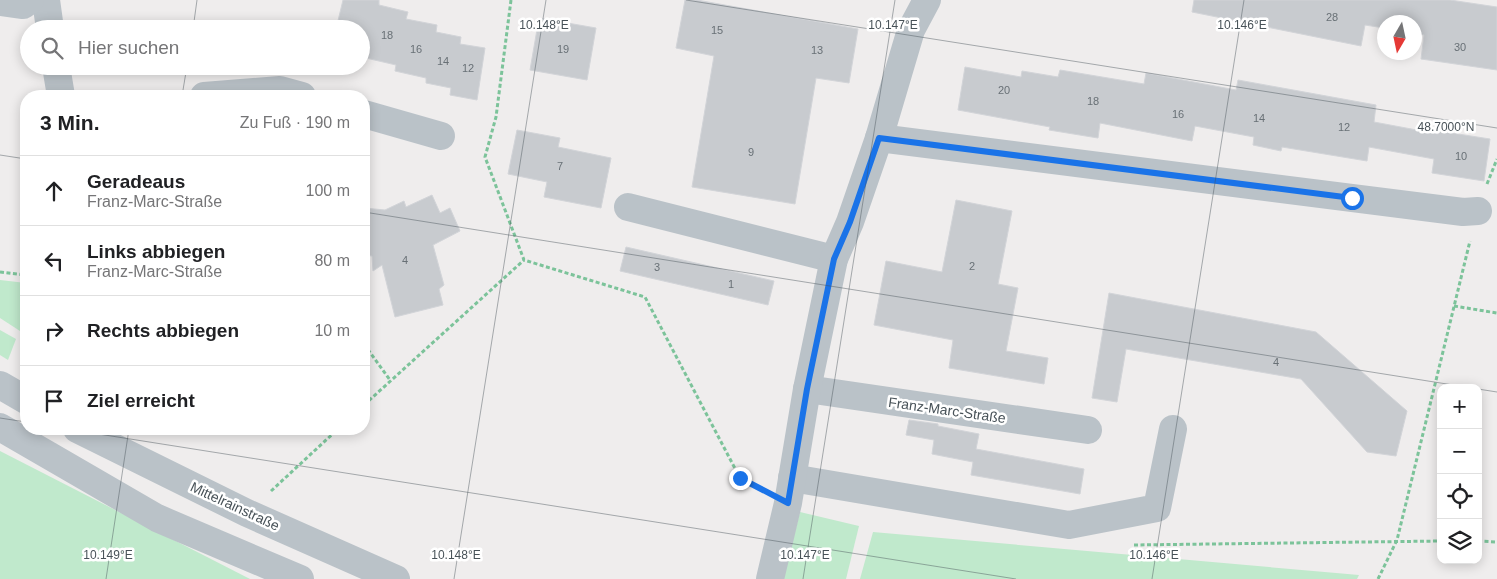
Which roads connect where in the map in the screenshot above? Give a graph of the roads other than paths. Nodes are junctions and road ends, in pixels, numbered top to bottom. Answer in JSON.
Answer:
{"nodes":[{"id":1,"x":30,"y":0,"type":"edge"},
{"id":2,"x":46,"y":0,"type":"edge"},
{"id":3,"x":927,"y":0,"type":"edge"},
{"id":4,"x":0,"y":2,"type":"edge"},
{"id":5,"x":49,"y":20,"type":"edge"},
{"id":6,"x":58,"y":75,"type":"edge"},
{"id":7,"x":60,"y":90,"type":"edge"},
{"id":8,"x":370,"y":116,"type":"edge"},
{"id":9,"x":440,"y":136,"type":"dead end"},
{"id":10,"x":879,"y":138,"type":"junction"},
{"id":11,"x":628,"y":207,"type":"dead end"},
{"id":12,"x":1478,"y":211,"type":"road end"},
{"id":13,"x":834,"y":259,"type":"junction"},
{"id":14,"x":0,"y":385,"type":"edge"},
{"id":15,"x":807,"y":389,"type":"junction"},
{"id":16,"x":20,"y":397,"type":"edge"},
{"id":17,"x":0,"y":427,"type":"edge"},
{"id":18,"x":1088,"y":430,"type":"dead end"},
{"id":19,"x":1173,"y":430,"type":"dead end"},
{"id":20,"x":67,"y":435,"type":"edge"},
{"id":21,"x":89,"y":435,"type":"edge"},
{"id":22,"x":57,"y":459,"type":"junction"},
{"id":23,"x":790,"y":491,"type":"junction"},
{"id":24,"x":300,"y":579,"type":"edge"},
{"id":25,"x":396,"y":579,"type":"edge"},
{"id":26,"x":770,"y":579,"type":"edge"}],
"edges":[{"from":1,"to":4,"type":"street"},
{"from":2,"to":5,"type":"street"},
{"from":3,"to":10,"type":"street"},
{"from":6,"to":7,"type":"street"},
{"from":8,"to":9,"type":"street"},
{"from":10,"to":12,"type":"street"},
{"from":10,"to":13,"type":"street"},
{"from":11,"to":13,"type":"street"},
{"from":13,"to":15,"type":"street"},
{"from":14,"to":16,"type":"street"},
{"from":15,"to":18,"type":"street","name":"Franz-Marc-Straße"},
{"from":15,"to":23,"type":"street"},
{"from":17,"to":22,"type":"street"},
{"from":19,"to":23,"type":"street"},
{"from":20,"to":22,"type":"street"},
{"from":21,"to":25,"type":"street","name":"Mittelrainstraße"},
{"from":22,"to":24,"type":"street"},
{"from":23,"to":26,"type":"street"}]}
